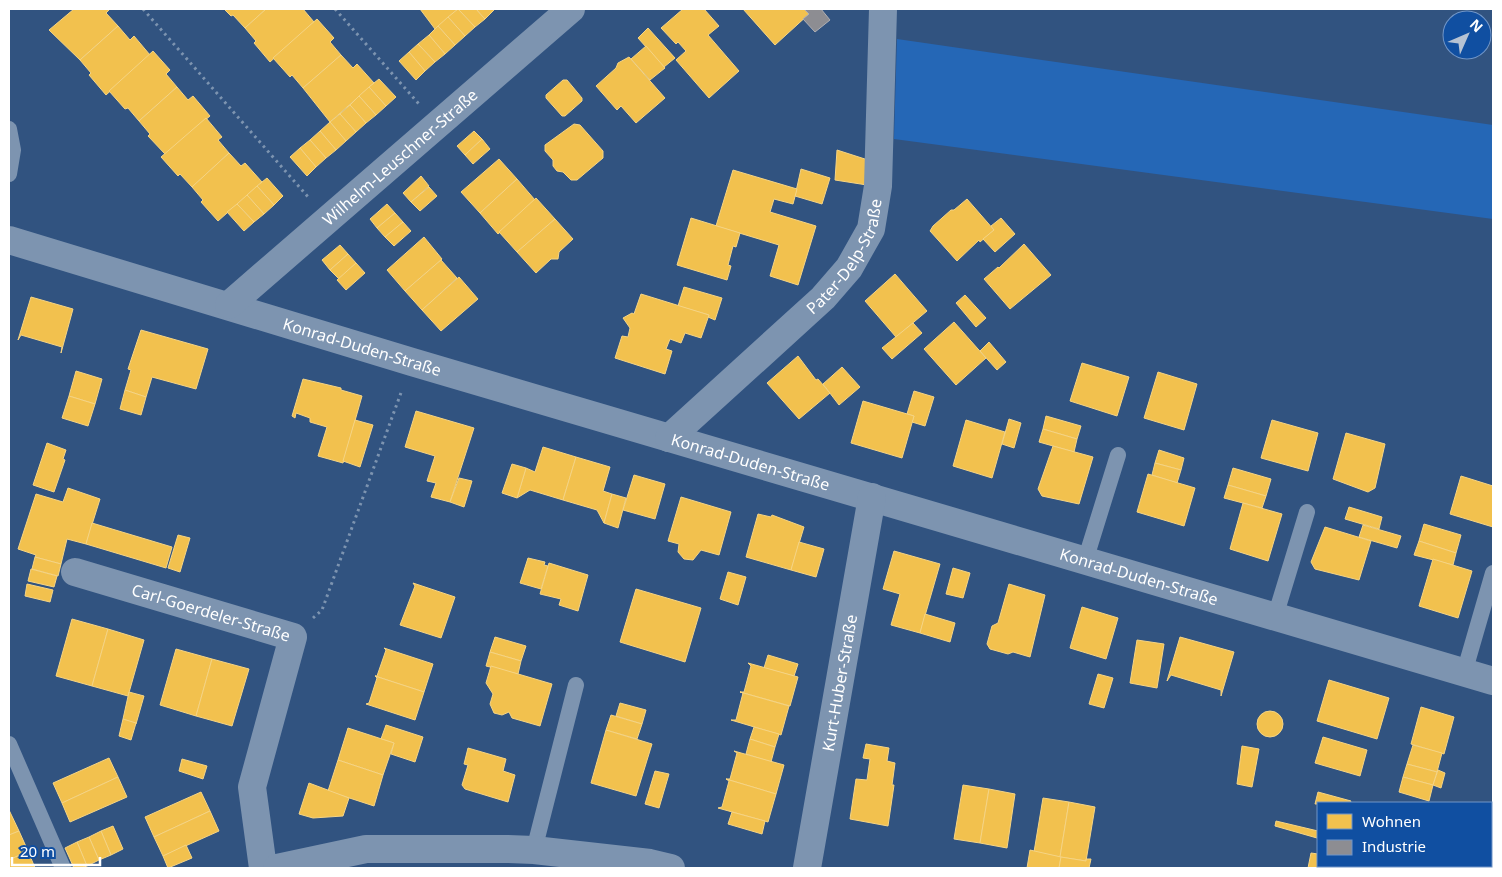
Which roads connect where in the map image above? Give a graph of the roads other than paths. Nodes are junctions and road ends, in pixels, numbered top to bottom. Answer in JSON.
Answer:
{"nodes":[{"id":1,"x":571,"y":9,"type":"edge"},
{"id":2,"x":883,"y":9,"type":"edge"},
{"id":3,"x":9,"y":129,"type":"edge"},
{"id":4,"x":9,"y":174,"type":"edge"},
{"id":5,"x":9,"y":240,"type":"edge"},
{"id":6,"x":229,"y":305,"type":"junction"},
{"id":7,"x":669,"y":438,"type":"junction"},
{"id":8,"x":1118,"y":456,"type":"dead end"},
{"id":9,"x":872,"y":497,"type":"junction"},
{"id":10,"x":1307,"y":512,"type":"dead end"},
{"id":11,"x":1085,"y":560,"type":"junction"},
{"id":12,"x":75,"y":572,"type":"dead end"},
{"id":13,"x":1493,"y":572,"type":"edge"},
{"id":14,"x":1275,"y":617,"type":"junction"},
{"id":15,"x":1464,"y":673,"type":"junction"},
{"id":16,"x":1493,"y":681,"type":"edge"},
{"id":17,"x":576,"y":685,"type":"dead end"},
{"id":18,"x":9,"y":744,"type":"edge"},
{"id":19,"x":516,"y":856,"type":"edge"},
{"id":20,"x":63,"y":868,"type":"edge"},
{"id":21,"x":263,"y":868,"type":"edge"},
{"id":22,"x":276,"y":868,"type":"edge"},
{"id":23,"x":671,"y":868,"type":"edge"},
{"id":24,"x":807,"y":868,"type":"edge"}],
"edges":[{"from":1,"to":6,"type":"street","name":"Wilhelm-Leuschner-Straße"},
{"from":2,"to":7,"type":"street","name":"Pater-Delp-Straße"},
{"from":3,"to":4,"type":"lane"},
{"from":5,"to":6,"type":"street","name":"Konrad-Duden-Straße"},
{"from":6,"to":7,"type":"street","name":"Konrad-Duden-Straße"},
{"from":7,"to":9,"type":"street","name":"Konrad-Duden-Straße"},
{"from":8,"to":11,"type":"lane"},
{"from":9,"to":11,"type":"street","name":"Konrad-Duden-Straße"},
{"from":9,"to":24,"type":"street","name":"Kurt-Huber-Straße"},
{"from":10,"to":14,"type":"lane"},
{"from":11,"to":14,"type":"street","name":"Konrad-Duden-Straße"},
{"from":12,"to":21,"type":"street","name":"Carl-Goerdeler-Straße"},
{"from":13,"to":15,"type":"lane"},
{"from":14,"to":15,"type":"street","name":"Konrad-Duden-Straße"},
{"from":15,"to":16,"type":"street","name":"Konrad-Duden-Straße"},
{"from":17,"to":19,"type":"lane"},
{"from":18,"to":20,"type":"lane"},
{"from":19,"to":22,"type":"street"},
{"from":19,"to":23,"type":"street"}]}
